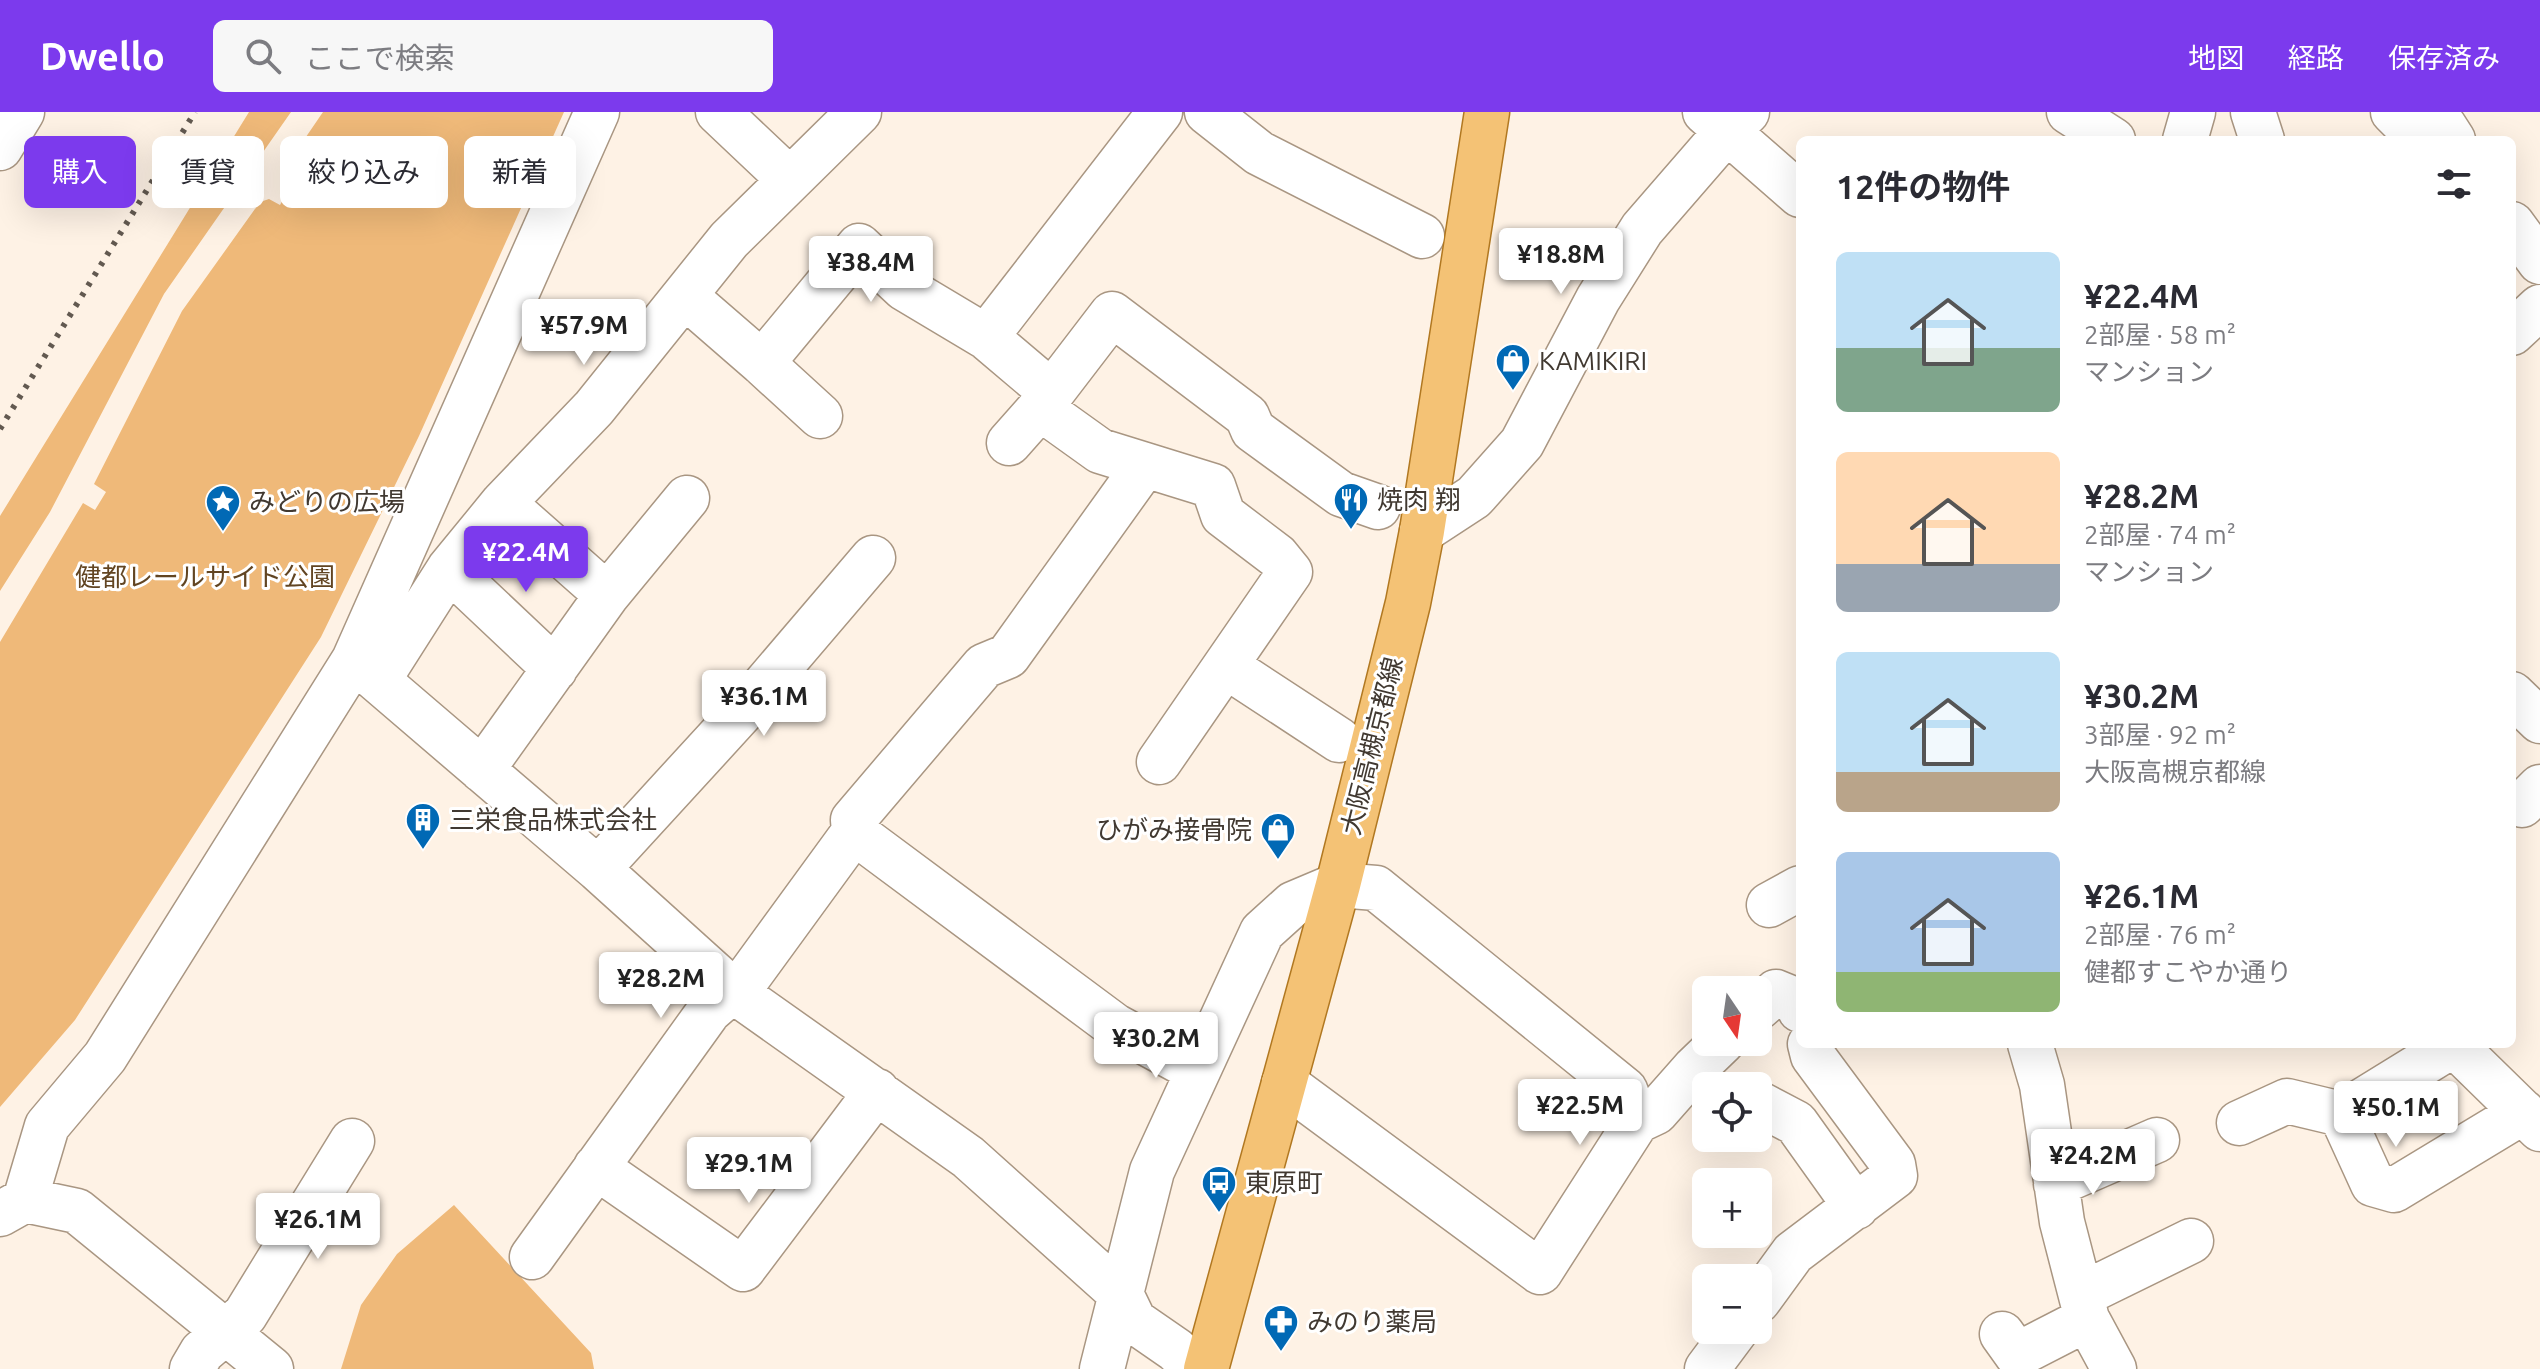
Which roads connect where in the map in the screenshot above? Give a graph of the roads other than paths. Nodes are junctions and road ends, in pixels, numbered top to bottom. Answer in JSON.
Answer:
{"nodes":[{"id":1,"x":22,"y":112,"type":"edge"},
{"id":2,"x":597,"y":112,"type":"edge"},
{"id":3,"x":718,"y":112,"type":"edge"},
{"id":4,"x":859,"y":112,"type":"edge"},
{"id":5,"x":1160,"y":112,"type":"edge"},
{"id":6,"x":1207,"y":112,"type":"edge"},
{"id":7,"x":1487,"y":112,"type":"edge"},
{"id":8,"x":2069,"y":112,"type":"edge"},
{"id":9,"x":2193,"y":112,"type":"edge"},
{"id":10,"x":2253,"y":112,"type":"edge"},
{"id":11,"x":2393,"y":112,"type":"edge"},
{"id":12,"x":1726,"y":118,"type":"edge"},
{"id":13,"x":2107,"y":136,"type":"edge"},
{"id":14,"x":2186,"y":136,"type":"edge"},
{"id":15,"x":2261,"y":136,"type":"edge"},
{"id":16,"x":2450,"y":136,"type":"edge"},
{"id":17,"x":0,"y":148,"type":"edge"},
{"id":18,"x":789,"y":179,"type":"junction"},
{"id":19,"x":1796,"y":191,"type":"edge"},
{"id":20,"x":2516,"y":229,"type":"edge"},
{"id":21,"x":1422,"y":236,"type":"dead end"},
{"id":22,"x":2540,"y":262,"type":"edge"},
{"id":23,"x":686,"y":297,"type":"junction"},
{"id":24,"x":2540,"y":307,"type":"edge"},
{"id":25,"x":2516,"y":329,"type":"edge"},
{"id":26,"x":986,"y":337,"type":"junction"},
{"id":27,"x":762,"y":363,"type":"junction"},
{"id":28,"x":1046,"y":400,"type":"junction"},
{"id":29,"x":820,"y":416,"type":"dead end"},
{"id":30,"x":1253,"y":430,"type":"junction"},
{"id":31,"x":1009,"y":443,"type":"dead end"},
{"id":32,"x":1145,"y":465,"type":"junction"},
{"id":33,"x":687,"y":498,"type":"dead end"},
{"id":34,"x":503,"y":503,"type":"junction"},
{"id":35,"x":1378,"y":507,"type":"dead end"},
{"id":36,"x":1211,"y":513,"type":"junction"},
{"id":37,"x":1422,"y":531,"type":"junction"},
{"id":38,"x":873,"y":558,"type":"dead end"},
{"id":39,"x":449,"y":569,"type":"junction"},
{"id":40,"x":607,"y":595,"type":"junction"},
{"id":41,"x":1226,"y":666,"type":"junction"},
{"id":42,"x":366,"y":669,"type":"junction"},
{"id":43,"x":555,"y":669,"type":"junction"},
{"id":44,"x":2516,"y":698,"type":"edge"},
{"id":45,"x":2540,"y":721,"type":"edge"},
{"id":46,"x":1339,"y":740,"type":"dead end"},
{"id":47,"x":1159,"y":762,"type":"dead end"},
{"id":48,"x":482,"y":770,"type":"junction"},
{"id":49,"x":854,"y":832,"type":"junction"},
{"id":50,"x":598,"y":869,"type":"junction"},
{"id":51,"x":1338,"y":885,"type":"junction"},
{"id":52,"x":732,"y":990,"type":"junction"},
{"id":53,"x":1811,"y":1048,"type":"edge"},
{"id":54,"x":2031,"y":1048,"type":"edge"},
{"id":55,"x":2447,"y":1048,"type":"edge"},
{"id":56,"x":2457,"y":1048,"type":"edge"},
{"id":57,"x":1714,"y":1066,"type":"edge"},
{"id":58,"x":1198,"y":1071,"type":"junction"},
{"id":59,"x":1284,"y":1083,"type":"junction"},
{"id":60,"x":877,"y":1091,"type":"junction"},
{"id":61,"x":1772,"y":1110,"type":"edge"},
{"id":62,"x":2341,"y":1114,"type":"junction"},
{"id":63,"x":1637,"y":1121,"type":"junction"},
{"id":64,"x":2532,"y":1121,"type":"edge"},
{"id":65,"x":2239,"y":1123,"type":"dead end"},
{"id":66,"x":2157,"y":1140,"type":"dead end"},
{"id":67,"x":352,"y":1141,"type":"dead end"},
{"id":68,"x":596,"y":1167,"type":"junction"},
{"id":69,"x":2056,"y":1184,"type":"junction"},
{"id":70,"x":12,"y":1207,"type":"edge"},
{"id":71,"x":1856,"y":1207,"type":"junction"},
{"id":72,"x":2191,"y":1241,"type":"dead end"},
{"id":73,"x":532,"y":1257,"type":"dead end"},
{"id":74,"x":1772,"y":1282,"type":"edge"},
{"id":75,"x":1121,"y":1294,"type":"junction"},
{"id":76,"x":2084,"y":1307,"type":"junction"},
{"id":77,"x":225,"y":1330,"type":"junction"},
{"id":78,"x":2002,"y":1334,"type":"dead end"},
{"id":79,"x":1726,"y":1344,"type":"edge"},
{"id":80,"x":192,"y":1369,"type":"edge"},
{"id":81,"x":271,"y":1369,"type":"edge"},
{"id":82,"x":1102,"y":1369,"type":"edge"},
{"id":83,"x":1195,"y":1369,"type":"edge"},
{"id":84,"x":1206,"y":1369,"type":"edge"},
{"id":85,"x":1707,"y":1369,"type":"edge"},
{"id":86,"x":2114,"y":1369,"type":"edge"}],
"edges":[{"from":1,"to":17,"type":"street"},
{"from":2,"to":42,"type":"street"},
{"from":3,"to":18,"type":"street"},
{"from":4,"to":18,"type":"street"},
{"from":5,"to":26,"type":"street"},
{"from":6,"to":21,"type":"street"},
{"from":7,"to":37,"type":"main road","name":"大阪高槻京都線"},
{"from":8,"to":13,"type":"street"},
{"from":9,"to":14,"type":"street"},
{"from":10,"to":15,"type":"street"},
{"from":11,"to":16,"type":"street"},
{"from":12,"to":19,"type":"street"},
{"from":12,"to":37,"type":"street"},
{"from":18,"to":23,"type":"street"},
{"from":20,"to":22,"type":"street"},
{"from":23,"to":27,"type":"street"},
{"from":23,"to":34,"type":"street"},
{"from":24,"to":25,"type":"street"},
{"from":26,"to":27,"type":"street"},
{"from":26,"to":28,"type":"street"},
{"from":27,"to":29,"type":"street"},
{"from":28,"to":30,"type":"street"},
{"from":28,"to":31,"type":"street"},
{"from":28,"to":32,"type":"street"},
{"from":30,"to":35,"type":"street"},
{"from":30,"to":36,"type":"street"},
{"from":32,"to":36,"type":"street"},
{"from":32,"to":49,"type":"street"},
{"from":33,"to":40,"type":"street"},
{"from":34,"to":39,"type":"street"},
{"from":34,"to":40,"type":"street"},
{"from":36,"to":41,"type":"street"},
{"from":37,"to":51,"type":"main road","name":"大阪高槻京都線"},
{"from":38,"to":50,"type":"street"},
{"from":39,"to":42,"type":"street"},
{"from":39,"to":43,"type":"street"},
{"from":40,"to":43,"type":"street"},
{"from":41,"to":46,"type":"street"},
{"from":41,"to":47,"type":"street"},
{"from":42,"to":48,"type":"street"},
{"from":42,"to":70,"type":"street"},
{"from":43,"to":48,"type":"street"},
{"from":44,"to":45,"type":"street"},
{"from":48,"to":50,"type":"street"},
{"from":49,"to":52,"type":"street"},
{"from":49,"to":58,"type":"street"},
{"from":50,"to":52,"type":"street"},
{"from":51,"to":58,"type":"street"},
{"from":51,"to":59,"type":"main road","name":"大阪高槻京都線"},
{"from":51,"to":63,"type":"street"},
{"from":52,"to":60,"type":"street"},
{"from":52,"to":68,"type":"street"},
{"from":53,"to":71,"type":"street"},
{"from":54,"to":69,"type":"street"},
{"from":55,"to":62,"type":"street"},
{"from":56,"to":64,"type":"street"},
{"from":57,"to":63,"type":"street"},
{"from":58,"to":75,"type":"street"},
{"from":59,"to":63,"type":"street"},
{"from":59,"to":84,"type":"main road","name":"大阪高槻京都線"},
{"from":60,"to":68,"type":"street"},
{"from":60,"to":75,"type":"street"},
{"from":61,"to":71,"type":"street"},
{"from":62,"to":64,"type":"street"},
{"from":62,"to":65,"type":"street"},
{"from":66,"to":69,"type":"street"},
{"from":67,"to":77,"type":"street"},
{"from":68,"to":73,"type":"street"},
{"from":69,"to":76,"type":"street"},
{"from":70,"to":77,"type":"street"},
{"from":71,"to":74,"type":"street"},
{"from":72,"to":76,"type":"street"},
{"from":75,"to":82,"type":"street"},
{"from":75,"to":83,"type":"street"},
{"from":76,"to":78,"type":"street"},
{"from":76,"to":86,"type":"street"},
{"from":77,"to":80,"type":"street"},
{"from":77,"to":81,"type":"street"},
{"from":79,"to":85,"type":"street"}]}
